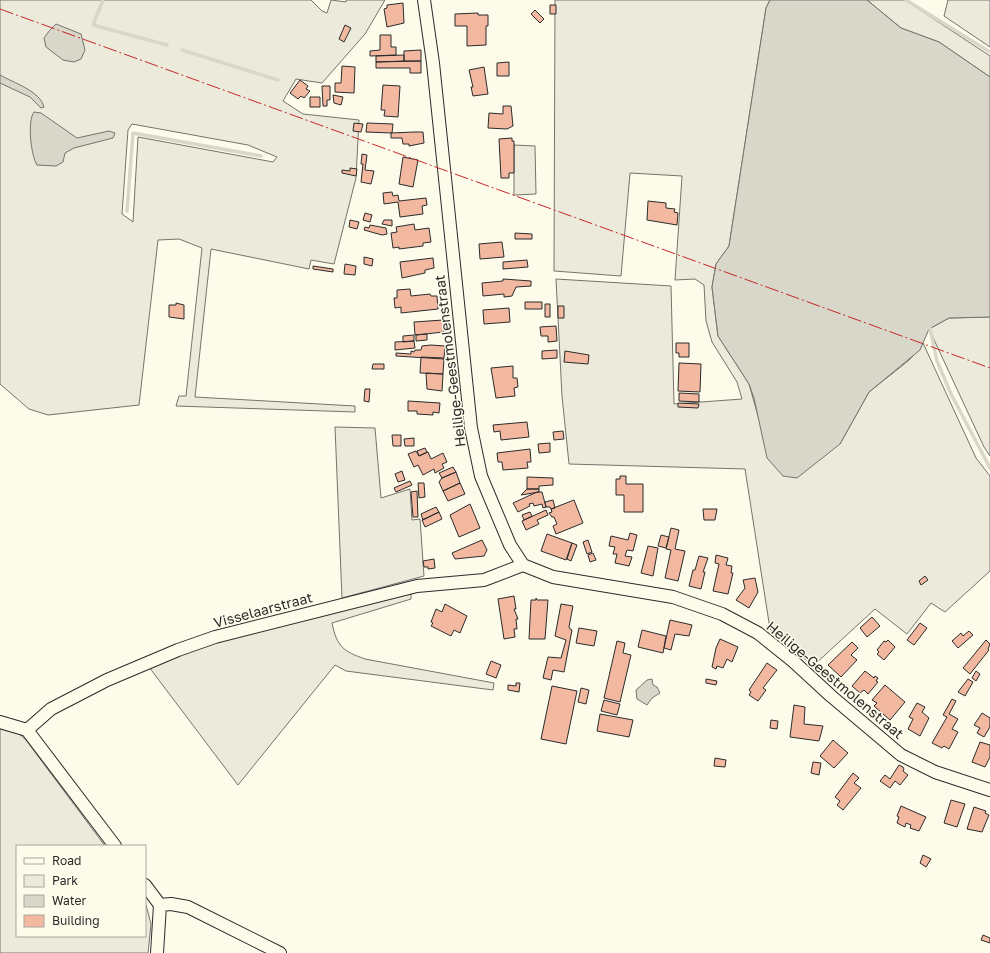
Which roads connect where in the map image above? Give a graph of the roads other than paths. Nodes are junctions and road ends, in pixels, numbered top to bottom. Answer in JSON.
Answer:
{"nodes":[{"id":1,"x":424,"y":0,"type":"edge"},
{"id":2,"x":523,"y":565,"type":"junction"},
{"id":3,"x":0,"y":722,"type":"edge"},
{"id":4,"x":27,"y":730,"type":"junction"},
{"id":5,"x":990,"y":790,"type":"edge"},
{"id":6,"x":114,"y":845,"type":"edge"},
{"id":7,"x":146,"y":885,"type":"edge"},
{"id":8,"x":160,"y":904,"type":"junction"},
{"id":9,"x":157,"y":953,"type":"edge"},
{"id":10,"x":280,"y":953,"type":"edge"}],
"edges":[{"from":1,"to":2,"type":"street","name":"Heilige-Geestmolenstraat"},
{"from":2,"to":4,"type":"street","name":"Visselaarstraat"},
{"from":2,"to":5,"type":"street","name":"Heilige-Geestmolenstraat"},
{"from":3,"to":4,"type":"street"},
{"from":4,"to":6,"type":"street"},
{"from":7,"to":8,"type":"street"},
{"from":8,"to":9,"type":"street"},
{"from":8,"to":10,"type":"street"}]}
